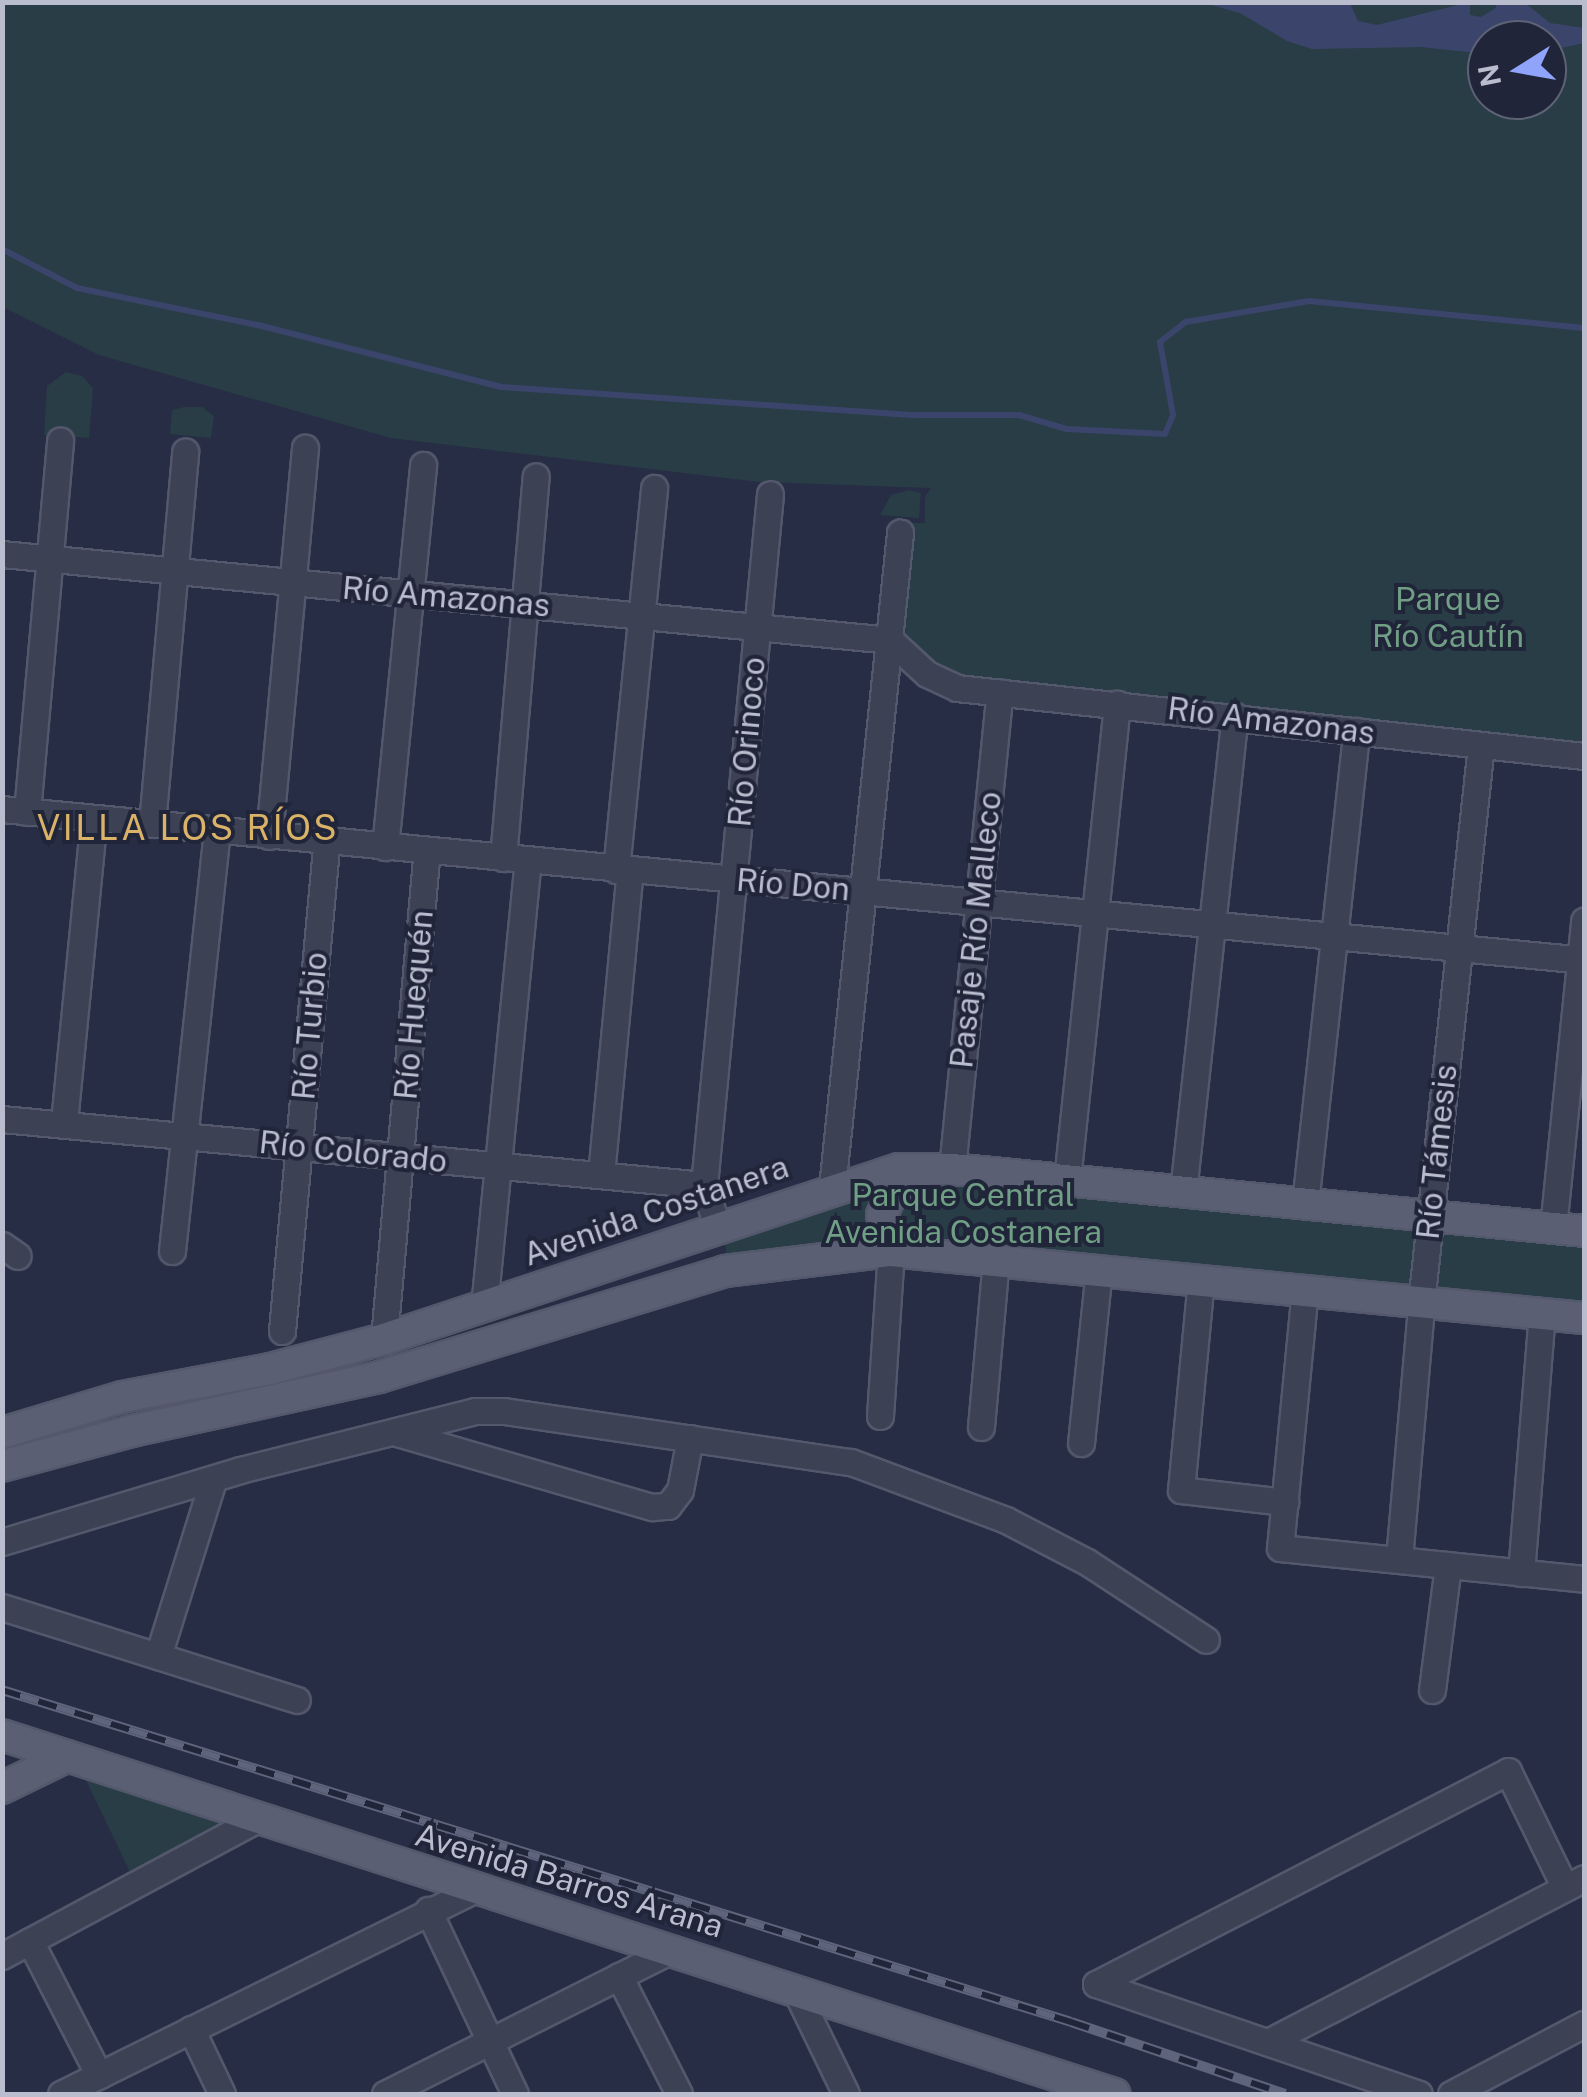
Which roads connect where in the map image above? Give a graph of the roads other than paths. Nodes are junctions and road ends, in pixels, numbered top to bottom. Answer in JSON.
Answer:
{"nodes":[{"id":1,"x":60,"y":440,"type":"dead end"},
{"id":2,"x":305,"y":448,"type":"dead end"},
{"id":3,"x":184,"y":451,"type":"dead end"},
{"id":4,"x":423,"y":465,"type":"dead end"},
{"id":5,"x":536,"y":476,"type":"dead end"},
{"id":6,"x":654,"y":488,"type":"dead end"},
{"id":7,"x":770,"y":494,"type":"dead end"},
{"id":8,"x":900,"y":533,"type":"dead end"},
{"id":9,"x":2,"y":554,"type":"edge"},
{"id":10,"x":50,"y":559,"type":"junction"},
{"id":11,"x":174,"y":570,"type":"junction"},
{"id":12,"x":292,"y":582,"type":"junction"},
{"id":13,"x":410,"y":594,"type":"junction"},
{"id":14,"x":525,"y":604,"type":"junction"},
{"id":15,"x":641,"y":616,"type":"junction"},
{"id":16,"x":758,"y":626,"type":"junction"},
{"id":17,"x":890,"y":640,"type":"junction"},
{"id":18,"x":1000,"y":692,"type":"junction"},
{"id":19,"x":1117,"y":704,"type":"junction"},
{"id":20,"x":1235,"y":716,"type":"junction"},
{"id":21,"x":1356,"y":731,"type":"junction"},
{"id":22,"x":1481,"y":745,"type":"junction"},
{"id":23,"x":1584,"y":756,"type":"edge"},
{"id":24,"x":15,"y":810,"type":"edge"},
{"id":25,"x":94,"y":818,"type":"junction"},
{"id":26,"x":152,"y":824,"type":"junction"},
{"id":27,"x":217,"y":830,"type":"junction"},
{"id":28,"x":269,"y":836,"type":"junction"},
{"id":29,"x":327,"y":841,"type":"junction"},
{"id":30,"x":386,"y":847,"type":"junction"},
{"id":31,"x":428,"y":851,"type":"junction"},
{"id":32,"x":516,"y":860,"type":"junction"},
{"id":33,"x":623,"y":870,"type":"junction"},
{"id":34,"x":734,"y":880,"type":"junction"},
{"id":35,"x":866,"y":892,"type":"junction"},
{"id":36,"x":979,"y":904,"type":"junction"},
{"id":37,"x":1095,"y":914,"type":"junction"},
{"id":38,"x":1584,"y":921,"type":"edge"},
{"id":39,"x":1212,"y":924,"type":"junction"},
{"id":40,"x":1334,"y":936,"type":"junction"},
{"id":41,"x":1458,"y":948,"type":"junction"},
{"id":42,"x":1582,"y":960,"type":"edge"},
{"id":43,"x":2,"y":1119,"type":"edge"},
{"id":44,"x":64,"y":1122,"type":"junction"},
{"id":45,"x":184,"y":1136,"type":"junction"},
{"id":46,"x":298,"y":1146,"type":"junction"},
{"id":47,"x":400,"y":1156,"type":"junction"},
{"id":48,"x":499,"y":1166,"type":"junction"},
{"id":49,"x":940,"y":1169,"type":"junction"},
{"id":50,"x":602,"y":1175,"type":"junction"},
{"id":51,"x":1067,"y":1180,"type":"junction"},
{"id":52,"x":704,"y":1185,"type":"junction"},
{"id":53,"x":832,"y":1188,"type":"junction"},
{"id":54,"x":1183,"y":1192,"type":"junction"},
{"id":55,"x":1305,"y":1204,"type":"junction"},
{"id":56,"x":1430,"y":1216,"type":"junction"},
{"id":57,"x":717,"y":1226,"type":"junction"},
{"id":58,"x":1553,"y":1228,"type":"junction"},
{"id":59,"x":1584,"y":1231,"type":"edge"},
{"id":60,"x":172,"y":1251,"type":"dead end"},
{"id":61,"x":897,"y":1251,"type":"junction"},
{"id":62,"x":996,"y":1259,"type":"junction"},
{"id":63,"x":1099,"y":1270,"type":"junction"},
{"id":64,"x":1201,"y":1279,"type":"junction"},
{"id":65,"x":1305,"y":1288,"type":"junction"},
{"id":66,"x":1422,"y":1302,"type":"junction"},
{"id":67,"x":484,"y":1307,"type":"junction"},
{"id":68,"x":1542,"y":1314,"type":"junction"},
{"id":69,"x":1584,"y":1318,"type":"edge"},
{"id":70,"x":282,"y":1331,"type":"dead end"},
{"id":71,"x":384,"y":1339,"type":"junction"},
{"id":72,"x":880,"y":1416,"type":"dead end"},
{"id":73,"x":982,"y":1427,"type":"dead end"},
{"id":74,"x":392,"y":1432,"type":"junction"},
{"id":75,"x":2,"y":1433,"type":"edge"},
{"id":76,"x":690,"y":1438,"type":"junction"},
{"id":77,"x":1081,"y":1443,"type":"dead end"},
{"id":78,"x":2,"y":1466,"type":"edge"},
{"id":79,"x":213,"y":1480,"type":"junction"},
{"id":80,"x":1284,"y":1502,"type":"junction"},
{"id":81,"x":2,"y":1542,"type":"edge"},
{"id":82,"x":1399,"y":1559,"type":"junction"},
{"id":83,"x":1448,"y":1565,"type":"junction"},
{"id":84,"x":1521,"y":1573,"type":"junction"},
{"id":85,"x":1584,"y":1579,"type":"edge"},
{"id":86,"x":2,"y":1607,"type":"edge"},
{"id":87,"x":1206,"y":1640,"type":"dead end"},
{"id":88,"x":158,"y":1656,"type":"junction"},
{"id":89,"x":1432,"y":1690,"type":"dead end"},
{"id":90,"x":298,"y":1700,"type":"dead end"},
{"id":91,"x":2,"y":1736,"type":"edge"},
{"id":92,"x":68,"y":1756,"type":"junction"},
{"id":93,"x":2,"y":1788,"type":"edge"},
{"id":94,"x":256,"y":1820,"type":"junction"},
{"id":95,"x":1575,"y":1883,"type":"edge"},
{"id":96,"x":477,"y":1888,"type":"junction"},
{"id":97,"x":428,"y":1910,"type":"junction"},
{"id":98,"x":30,"y":1941,"type":"junction"},
{"id":99,"x":673,"y":1949,"type":"junction"},
{"id":100,"x":2,"y":1956,"type":"edge"},
{"id":101,"x":619,"y":1976,"type":"junction"},
{"id":102,"x":796,"y":1992,"type":"junction"},
{"id":103,"x":1584,"y":2024,"type":"edge"},
{"id":104,"x":191,"y":2028,"type":"junction"},
{"id":105,"x":490,"y":2041,"type":"junction"},
{"id":106,"x":1268,"y":2042,"type":"junction"},
{"id":107,"x":99,"y":2075,"type":"junction"},
{"id":108,"x":60,"y":2094,"type":"edge"},
{"id":109,"x":222,"y":2094,"type":"edge"},
{"id":110,"x":386,"y":2094,"type":"edge"},
{"id":111,"x":515,"y":2094,"type":"edge"},
{"id":112,"x":679,"y":2094,"type":"edge"},
{"id":113,"x":846,"y":2094,"type":"edge"},
{"id":114,"x":1114,"y":2094,"type":"edge"},
{"id":115,"x":1419,"y":2094,"type":"edge"},
{"id":116,"x":1451,"y":2094,"type":"edge"}],
"edges":[{"from":1,"to":10,"type":"street"},
{"from":2,"to":12,"type":"street"},
{"from":3,"to":11,"type":"street"},
{"from":4,"to":13,"type":"street"},
{"from":5,"to":14,"type":"street"},
{"from":6,"to":15,"type":"street"},
{"from":7,"to":16,"type":"street","name":"Río Orinoco"},
{"from":8,"to":17,"type":"street"},
{"from":9,"to":10,"type":"street","name":"Río Amazonas"},
{"from":10,"to":11,"type":"street","name":"Río Amazonas"},
{"from":10,"to":24,"type":"street"},
{"from":11,"to":12,"type":"street","name":"Río Amazonas"},
{"from":11,"to":26,"type":"street"},
{"from":12,"to":13,"type":"street","name":"Río Amazonas"},
{"from":12,"to":28,"type":"street"},
{"from":13,"to":14,"type":"street","name":"Río Amazonas"},
{"from":13,"to":30,"type":"street"},
{"from":14,"to":15,"type":"street","name":"Río Amazonas"},
{"from":14,"to":32,"type":"street"},
{"from":15,"to":16,"type":"street","name":"Río Amazonas"},
{"from":15,"to":33,"type":"street"},
{"from":16,"to":17,"type":"street","name":"Río Amazonas"},
{"from":16,"to":34,"type":"street","name":"Río Orinoco"},
{"from":17,"to":18,"type":"street","name":"Río Amazonas"},
{"from":17,"to":35,"type":"street"},
{"from":18,"to":19,"type":"street","name":"Río Amazonas"},
{"from":18,"to":36,"type":"street","name":"Pasaje Río Malleco"},
{"from":19,"to":20,"type":"street","name":"Río Amazonas"},
{"from":19,"to":37,"type":"street"},
{"from":20,"to":21,"type":"street","name":"Río Amazonas"},
{"from":20,"to":39,"type":"street"},
{"from":21,"to":22,"type":"street","name":"Río Amazonas"},
{"from":21,"to":40,"type":"street"},
{"from":22,"to":23,"type":"street","name":"Río Amazonas"},
{"from":22,"to":41,"type":"street","name":"Río Támesis"},
{"from":24,"to":25,"type":"street","name":"Río Don"},
{"from":25,"to":26,"type":"street","name":"Río Don"},
{"from":25,"to":44,"type":"street"},
{"from":26,"to":27,"type":"street","name":"Río Don"},
{"from":27,"to":28,"type":"street","name":"Río Don"},
{"from":27,"to":45,"type":"street"},
{"from":28,"to":29,"type":"street","name":"Río Don"},
{"from":29,"to":30,"type":"street","name":"Río Don"},
{"from":29,"to":46,"type":"street","name":"Río Turbio"},
{"from":30,"to":31,"type":"street","name":"Río Don"},
{"from":31,"to":32,"type":"street","name":"Río Don"},
{"from":31,"to":47,"type":"street","name":"Río Huequén"},
{"from":32,"to":33,"type":"street","name":"Río Don"},
{"from":32,"to":48,"type":"street"},
{"from":33,"to":34,"type":"street","name":"Río Don"},
{"from":33,"to":50,"type":"street"},
{"from":34,"to":35,"type":"street","name":"Río Don"},
{"from":34,"to":52,"type":"street","name":"Río Orinoco"},
{"from":35,"to":36,"type":"street","name":"Río Don"},
{"from":35,"to":53,"type":"street"},
{"from":36,"to":37,"type":"street","name":"Río Don"},
{"from":36,"to":49,"type":"street","name":"Pasaje Río Malleco"},
{"from":37,"to":39,"type":"street","name":"Río Don"},
{"from":37,"to":51,"type":"street"},
{"from":38,"to":42,"type":"street"},
{"from":39,"to":40,"type":"street","name":"Río Don"},
{"from":39,"to":54,"type":"street"},
{"from":40,"to":41,"type":"street","name":"Río Don"},
{"from":40,"to":55,"type":"street"},
{"from":41,"to":42,"type":"street","name":"Río Don"},
{"from":41,"to":56,"type":"street","name":"Río Támesis"},
{"from":42,"to":58,"type":"street"},
{"from":43,"to":44,"type":"street","name":"Río Colorado"},
{"from":44,"to":45,"type":"street","name":"Río Colorado"},
{"from":45,"to":46,"type":"street","name":"Río Colorado"},
{"from":45,"to":60,"type":"street"},
{"from":46,"to":47,"type":"street","name":"Río Colorado"},
{"from":46,"to":70,"type":"street","name":"Río Turbio"},
{"from":47,"to":48,"type":"street","name":"Río Colorado"},
{"from":47,"to":71,"type":"street","name":"Río Huequén"},
{"from":48,"to":50,"type":"street","name":"Río Colorado"},
{"from":48,"to":67,"type":"street"},
{"from":49,"to":51,"type":"main road","name":"Avenida Costanera"},
{"from":49,"to":53,"type":"main road","name":"Avenida Costanera"},
{"from":49,"to":61,"type":"main road"},
{"from":50,"to":52,"type":"street","name":"Río Colorado"},
{"from":51,"to":54,"type":"main road","name":"Avenida Costanera"},
{"from":52,"to":57,"type":"street","name":"Río Orinoco"},
{"from":53,"to":57,"type":"main road","name":"Avenida Costanera"},
{"from":54,"to":55,"type":"main road","name":"Avenida Costanera"},
{"from":55,"to":56,"type":"main road","name":"Avenida Costanera"},
{"from":56,"to":58,"type":"main road","name":"Avenida Costanera"},
{"from":56,"to":66,"type":"street","name":"Río Támesis"},
{"from":57,"to":67,"type":"main road","name":"Avenida Costanera"},
{"from":58,"to":59,"type":"main road","name":"Avenida Costanera"},
{"from":61,"to":62,"type":"main road"},
{"from":61,"to":72,"type":"street"},
{"from":61,"to":78,"type":"main road"},
{"from":62,"to":63,"type":"main road"},
{"from":62,"to":73,"type":"street"},
{"from":63,"to":64,"type":"main road"},
{"from":63,"to":77,"type":"street"},
{"from":64,"to":65,"type":"main road"},
{"from":64,"to":80,"type":"street"},
{"from":65,"to":66,"type":"main road"},
{"from":65,"to":80,"type":"street"},
{"from":66,"to":68,"type":"main road"},
{"from":66,"to":82,"type":"street","name":"Río Támesis"},
{"from":67,"to":71,"type":"main road","name":"Avenida Costanera"},
{"from":68,"to":69,"type":"main road"},
{"from":68,"to":84,"type":"street"},
{"from":71,"to":75,"type":"main road","name":"Avenida Costanera"},
{"from":74,"to":76,"type":"street"},
{"from":74,"to":76,"type":"street"},
{"from":74,"to":79,"type":"street"},
{"from":76,"to":87,"type":"street"},
{"from":79,"to":81,"type":"street"},
{"from":79,"to":88,"type":"street"},
{"from":80,"to":82,"type":"street"},
{"from":82,"to":83,"type":"street"},
{"from":83,"to":84,"type":"street"},
{"from":83,"to":89,"type":"street"},
{"from":84,"to":85,"type":"street"},
{"from":86,"to":88,"type":"street"},
{"from":88,"to":90,"type":"street"},
{"from":91,"to":92,"type":"main road","name":"Avenida Barros Arana"},
{"from":92,"to":93,"type":"main road"},
{"from":92,"to":94,"type":"main road","name":"Avenida Barros Arana"},
{"from":94,"to":96,"type":"main road","name":"Avenida Barros Arana"},
{"from":94,"to":98,"type":"street"},
{"from":95,"to":106,"type":"street"},
{"from":95,"to":106,"type":"street"},
{"from":96,"to":97,"type":"street"},
{"from":96,"to":99,"type":"main road","name":"Avenida Barros Arana"},
{"from":97,"to":104,"type":"street"},
{"from":97,"to":105,"type":"street"},
{"from":98,"to":100,"type":"street"},
{"from":98,"to":107,"type":"street"},
{"from":99,"to":101,"type":"street"},
{"from":99,"to":102,"type":"main road","name":"Avenida Barros Arana"},
{"from":101,"to":105,"type":"street"},
{"from":101,"to":112,"type":"street"},
{"from":102,"to":113,"type":"street"},
{"from":102,"to":114,"type":"main road","name":"Avenida Barros Arana"},
{"from":103,"to":116,"type":"street"},
{"from":104,"to":107,"type":"street"},
{"from":104,"to":109,"type":"street"},
{"from":105,"to":110,"type":"street"},
{"from":105,"to":111,"type":"street"},
{"from":106,"to":115,"type":"street"},
{"from":107,"to":108,"type":"street"}]}
